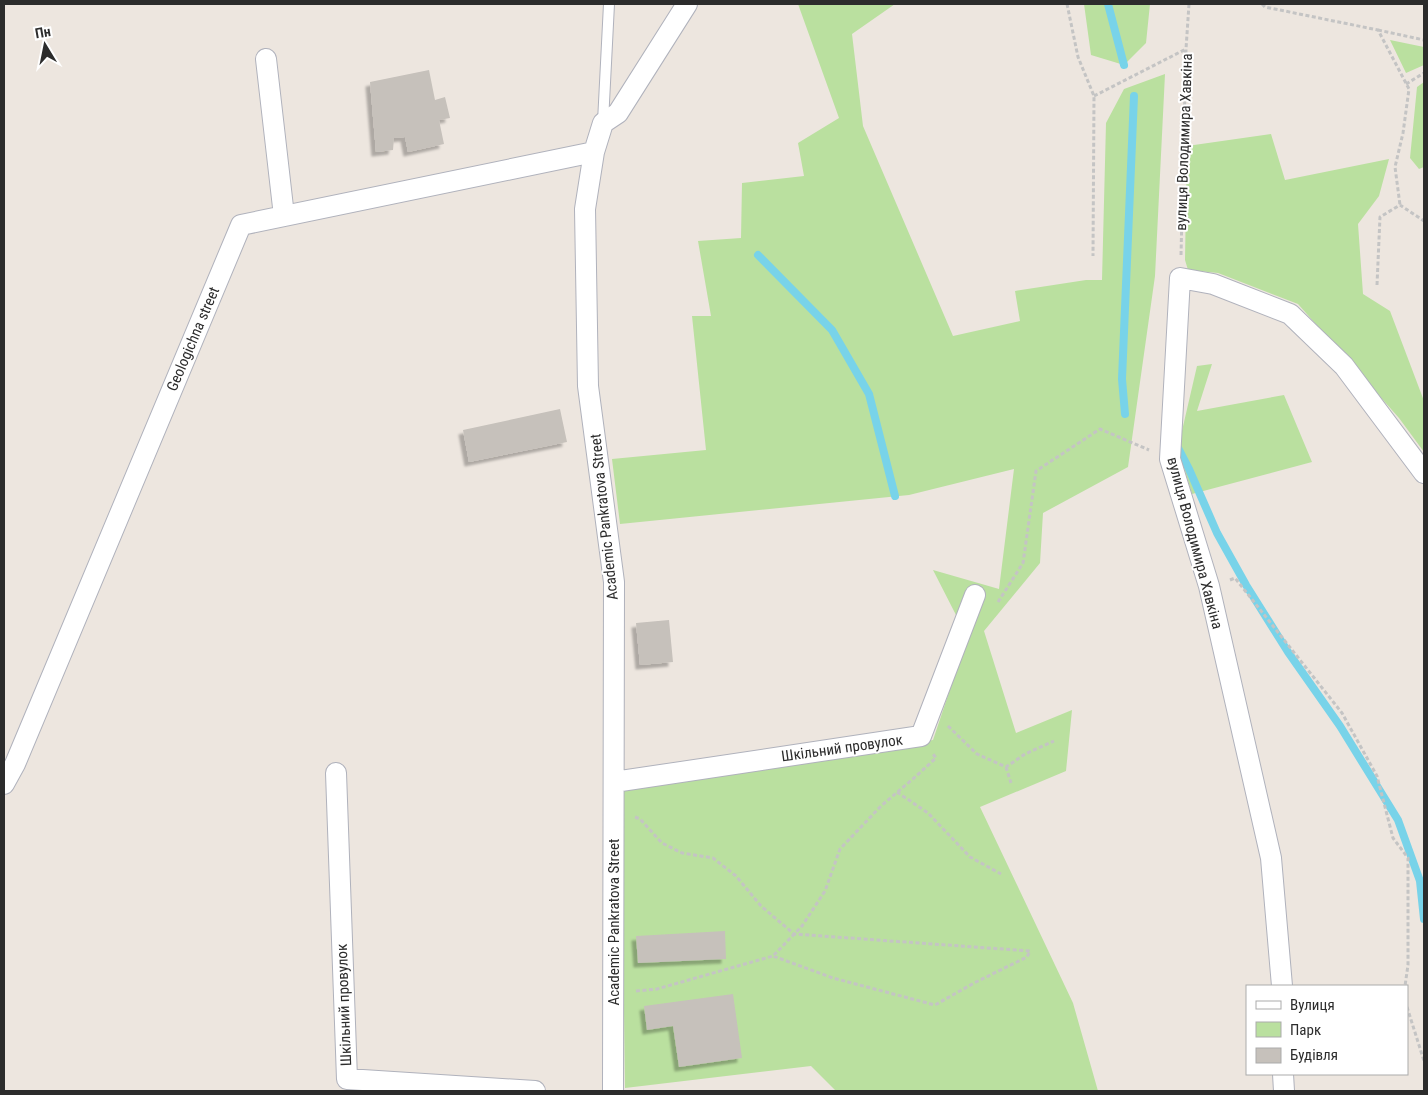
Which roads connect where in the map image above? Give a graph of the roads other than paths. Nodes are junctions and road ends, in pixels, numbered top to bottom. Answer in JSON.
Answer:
{"nodes":[{"id":1,"x":609,"y":4,"type":"edge"},
{"id":2,"x":687,"y":4,"type":"edge"},
{"id":3,"x":266,"y":59,"type":"dead end"},
{"id":4,"x":603,"y":123,"type":"junction"},
{"id":5,"x":594,"y":152,"type":"junction"},
{"id":6,"x":284,"y":216,"type":"junction"},
{"id":7,"x":1424,"y":472,"type":"edge"},
{"id":8,"x":975,"y":594,"type":"road end"},
{"id":9,"x":336,"y":773,"type":"dead end"},
{"id":10,"x":614,"y":782,"type":"junction"},
{"id":11,"x":4,"y":784,"type":"edge"},
{"id":12,"x":1282,"y":985,"type":"edge"},
{"id":13,"x":1283,"y":1075,"type":"edge"},
{"id":14,"x":535,"y":1091,"type":"edge"},
{"id":15,"x":614,"y":1091,"type":"edge"},
{"id":16,"x":1284,"y":1091,"type":"edge"}],
"edges":[{"from":1,"to":4,"type":"lane"},
{"from":2,"to":4,"type":"street"},
{"from":3,"to":6,"type":"street"},
{"from":4,"to":5,"type":"street","name":"Academic Pankratova Street"},
{"from":5,"to":6,"type":"street","name":"Geologichna street"},
{"from":5,"to":10,"type":"street","name":"Academic Pankratova Street"},
{"from":6,"to":11,"type":"street","name":"Geologichna street"},
{"from":7,"to":12,"type":"street","name":"вулиця Володимира Хавкіна"},
{"from":8,"to":10,"type":"street","name":"Шкільний провулок"},
{"from":9,"to":14,"type":"street","name":"Шкільний провулок"},
{"from":10,"to":15,"type":"street","name":"Academic Pankratova Street"},
{"from":13,"to":16,"type":"street"}]}
